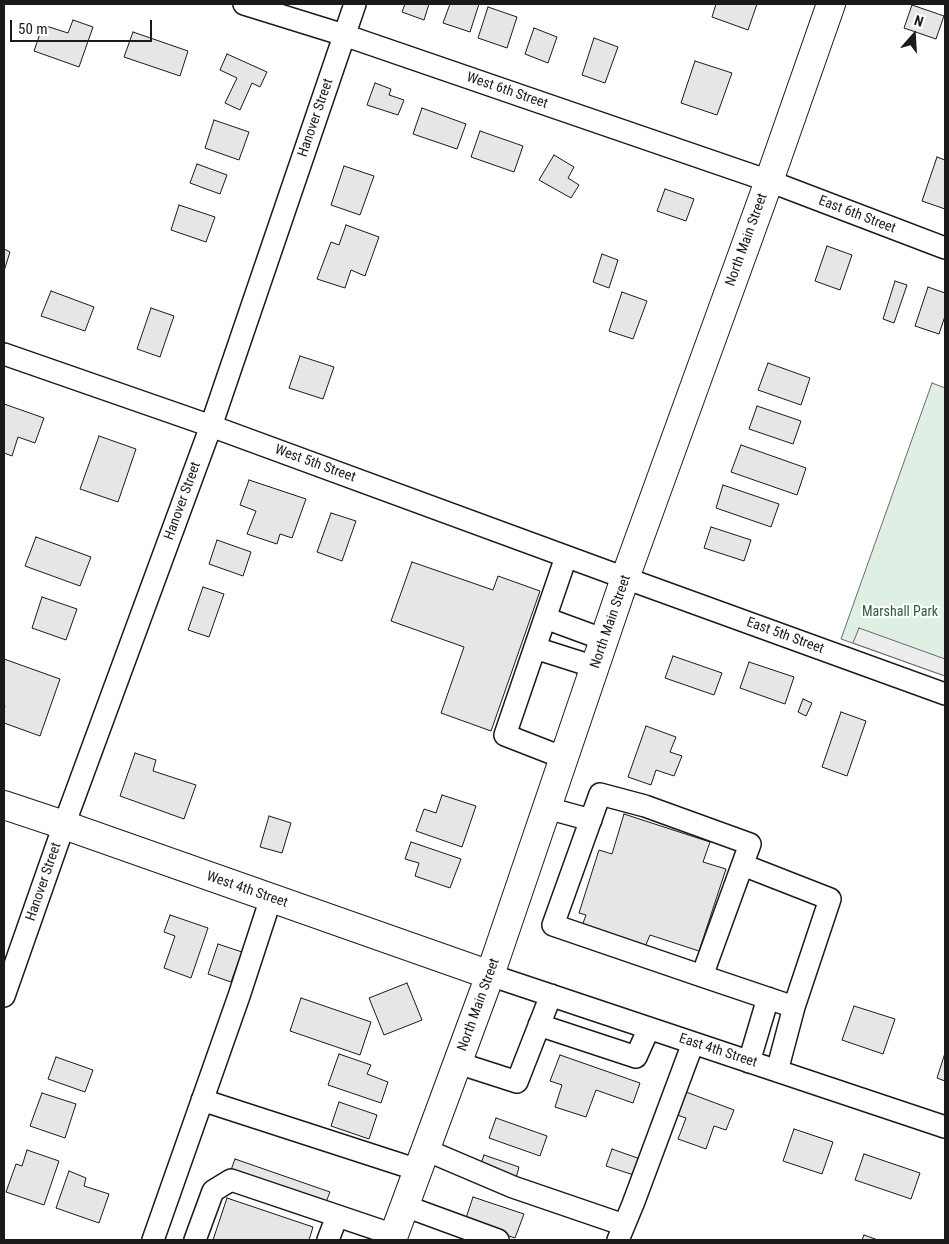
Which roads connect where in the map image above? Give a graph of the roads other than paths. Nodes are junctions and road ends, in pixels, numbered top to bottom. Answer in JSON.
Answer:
{"nodes":[{"id":1,"x":244,"y":4,"type":"edge"},
{"id":2,"x":355,"y":4,"type":"edge"},
{"id":3,"x":831,"y":4,"type":"edge"},
{"id":4,"x":344,"y":35,"type":"junction"},
{"id":5,"x":769,"y":181,"type":"junction"},
{"id":6,"x":945,"y":248,"type":"edge"},
{"id":7,"x":4,"y":354,"type":"edge"},
{"id":8,"x":211,"y":426,"type":"junction"},
{"id":9,"x":566,"y":557,"type":"junction"},
{"id":10,"x":625,"y":578,"type":"junction"},
{"id":11,"x":545,"y":618,"type":"junction"},
{"id":12,"x":604,"y":640,"type":"junction"},
{"id":13,"x":535,"y":648,"type":"junction"},
{"id":14,"x":595,"y":667,"type":"junction"},
{"id":15,"x":945,"y":694,"type":"edge"},
{"id":16,"x":564,"y":758,"type":"junction"},
{"id":17,"x":4,"y":805,"type":"edge"},
{"id":18,"x":547,"y":808,"type":"junction"},
{"id":19,"x":591,"y":820,"type":"junction"},
{"id":20,"x":64,"y":825,"type":"junction"},
{"id":21,"x":743,"y":866,"type":"junction"},
{"id":22,"x":271,"y":898,"type":"junction"},
{"id":23,"x":490,"y":975,"type":"junction"},
{"id":24,"x":702,"y":976,"type":"junction"},
{"id":25,"x":551,"y":995,"type":"junction"},
{"id":26,"x":4,"y":996,"type":"edge"},
{"id":27,"x":768,"y":998,"type":"junction"},
{"id":28,"x":794,"y":1007,"type":"junction"},
{"id":29,"x":539,"y":1025,"type":"junction"},
{"id":30,"x":649,"y":1028,"type":"junction"},
{"id":31,"x":693,"y":1043,"type":"junction"},
{"id":32,"x":749,"y":1062,"type":"junction"},
{"id":33,"x":458,"y":1063,"type":"junction"},
{"id":34,"x":777,"y":1071,"type":"junction"},
{"id":35,"x":202,"y":1100,"type":"junction"},
{"id":36,"x":945,"y":1127,"type":"edge"},
{"id":37,"x":422,"y":1160,"type":"junction"},
{"id":38,"x":405,"y":1206,"type":"junction"},
{"id":39,"x":337,"y":1216,"type":"junction"},
{"id":40,"x":621,"y":1233,"type":"edge"},
{"id":41,"x":393,"y":1238,"type":"edge"},
{"id":42,"x":153,"y":1240,"type":"edge"},
{"id":43,"x":195,"y":1240,"type":"edge"},
{"id":44,"x":328,"y":1240,"type":"edge"},
{"id":45,"x":498,"y":1240,"type":"edge"}],
"edges":[{"from":1,"to":4,"type":"street","name":"West 6th Street"},
{"from":2,"to":4,"type":"street","name":"Hanover Street"},
{"from":3,"to":5,"type":"main road","name":"North Main Street"},
{"from":4,"to":5,"type":"street","name":"West 6th Street"},
{"from":4,"to":8,"type":"street","name":"Hanover Street"},
{"from":5,"to":6,"type":"street","name":"East 6th Street"},
{"from":5,"to":10,"type":"main road","name":"North Main Street"},
{"from":7,"to":8,"type":"street","name":"West 5th Street"},
{"from":8,"to":9,"type":"street","name":"West 5th Street"},
{"from":8,"to":20,"type":"street","name":"Hanover Street"},
{"from":9,"to":10,"type":"street","name":"West 5th Street"},
{"from":9,"to":11,"type":"street"},
{"from":10,"to":12,"type":"main road","name":"North Main Street"},
{"from":10,"to":15,"type":"street","name":"East 5th Street"},
{"from":11,"to":12,"type":"street"},
{"from":11,"to":13,"type":"street"},
{"from":12,"to":14,"type":"main road","name":"North Main Street"},
{"from":13,"to":14,"type":"street"},
{"from":13,"to":16,"type":"street"},
{"from":14,"to":16,"type":"main road","name":"North Main Street"},
{"from":16,"to":18,"type":"main road","name":"North Main Street"},
{"from":17,"to":20,"type":"main road","name":"West 4th Street"},
{"from":18,"to":19,"type":"street"},
{"from":18,"to":23,"type":"main road","name":"North Main Street"},
{"from":19,"to":21,"type":"street"},
{"from":19,"to":24,"type":"street"},
{"from":20,"to":22,"type":"main road","name":"West 4th Street"},
{"from":20,"to":26,"type":"street","name":"Hanover Street"},
{"from":21,"to":24,"type":"street"},
{"from":21,"to":28,"type":"street"},
{"from":22,"to":23,"type":"main road","name":"West 4th Street"},
{"from":22,"to":35,"type":"street"},
{"from":23,"to":25,"type":"street","name":"East 4th Street"},
{"from":23,"to":33,"type":"main road","name":"North Main Street"},
{"from":24,"to":27,"type":"street"},
{"from":25,"to":29,"type":"street"},
{"from":25,"to":30,"type":"street","name":"East 4th Street"},
{"from":27,"to":28,"type":"street"},
{"from":27,"to":32,"type":"street"},
{"from":28,"to":34,"type":"street"},
{"from":29,"to":30,"type":"street"},
{"from":29,"to":33,"type":"street"},
{"from":30,"to":31,"type":"street","name":"East 4th Street"},
{"from":31,"to":32,"type":"street","name":"East 4th Street"},
{"from":31,"to":40,"type":"street"},
{"from":32,"to":34,"type":"street","name":"East 4th Street"},
{"from":33,"to":37,"type":"main road","name":"North Main Street"},
{"from":34,"to":36,"type":"street","name":"East 4th Street"},
{"from":35,"to":37,"type":"street"},
{"from":35,"to":42,"type":"street"},
{"from":37,"to":38,"type":"main road","name":"North Main Street"},
{"from":37,"to":40,"type":"street"},
{"from":38,"to":41,"type":"main road","name":"North Main Street"},
{"from":38,"to":45,"type":"street"},
{"from":39,"to":41,"type":"street"},
{"from":39,"to":43,"type":"street"},
{"from":39,"to":44,"type":"street"}]}
